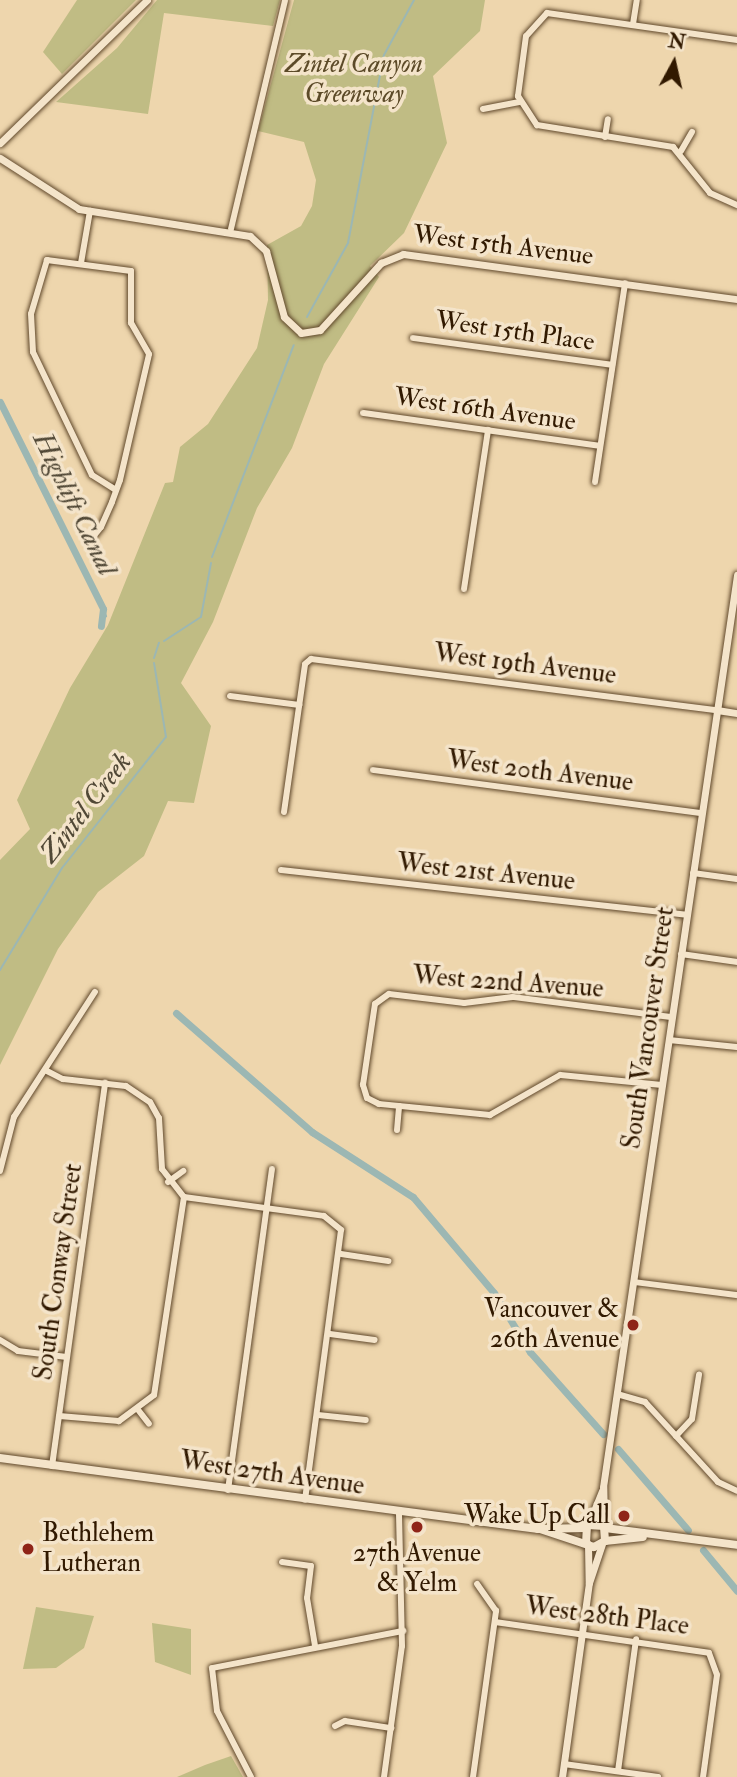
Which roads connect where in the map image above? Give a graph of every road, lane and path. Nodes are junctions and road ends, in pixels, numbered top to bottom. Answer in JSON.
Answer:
{"nodes":[{"id":1,"x":147,"y":0,"type":"edge"},
{"id":2,"x":285,"y":0,"type":"edge"},
{"id":3,"x":636,"y":0,"type":"edge"},
{"id":4,"x":633,"y":24,"type":"junction"},
{"id":5,"x":737,"y":40,"type":"edge"},
{"id":6,"x":519,"y":102,"type":"junction"},
{"id":7,"x":482,"y":109,"type":"dead end"},
{"id":8,"x":608,"y":119,"type":"dead end"},
{"id":9,"x":692,"y":132,"type":"dead end"},
{"id":10,"x":605,"y":137,"type":"junction"},
{"id":11,"x":0,"y":143,"type":"edge"},
{"id":12,"x":681,"y":151,"type":"junction"},
{"id":13,"x":0,"y":158,"type":"edge"},
{"id":14,"x":737,"y":205,"type":"edge"},
{"id":15,"x":90,"y":211,"type":"junction"},
{"id":16,"x":231,"y":229,"type":"junction"},
{"id":17,"x":81,"y":263,"type":"junction"},
{"id":18,"x":625,"y":283,"type":"junction"},
{"id":19,"x":737,"y":299,"type":"edge"},
{"id":20,"x":413,"y":338,"type":"dead end"},
{"id":21,"x":612,"y":365,"type":"junction"},
{"id":22,"x":363,"y":413,"type":"dead end"},
{"id":23,"x":488,"y":430,"type":"junction"},
{"id":24,"x":600,"y":446,"type":"junction"},
{"id":25,"x":595,"y":482,"type":"dead end"},
{"id":26,"x":116,"y":490,"type":"junction"},
{"id":27,"x":92,"y":538,"type":"dead end"},
{"id":28,"x":737,"y":575,"type":"edge"},
{"id":29,"x":464,"y":589,"type":"dead end"},
{"id":30,"x":733,"y":631,"type":"edge"},
{"id":31,"x":230,"y":696,"type":"dead end"},
{"id":32,"x":299,"y":705,"type":"junction"},
{"id":33,"x":718,"y":710,"type":"junction"},
{"id":34,"x":737,"y":713,"type":"edge"},
{"id":35,"x":373,"y":770,"type":"dead end"},
{"id":36,"x":284,"y":812,"type":"dead end"},
{"id":37,"x":701,"y":813,"type":"junction"},
{"id":38,"x":282,"y":870,"type":"dead end"},
{"id":39,"x":693,"y":873,"type":"junction"},
{"id":40,"x":737,"y":878,"type":"edge"},
{"id":41,"x":687,"y":915,"type":"junction"},
{"id":42,"x":681,"y":954,"type":"junction"},
{"id":43,"x":737,"y":962,"type":"edge"},
{"id":44,"x":95,"y":992,"type":"dead end"},
{"id":45,"x":672,"y":1017,"type":"junction"},
{"id":46,"x":669,"y":1040,"type":"junction"},
{"id":47,"x":737,"y":1047,"type":"edge"},
{"id":48,"x":45,"y":1070,"type":"junction"},
{"id":49,"x":105,"y":1083,"type":"junction"},
{"id":50,"x":662,"y":1085,"type":"junction"},
{"id":51,"x":399,"y":1106,"type":"junction"},
{"id":52,"x":397,"y":1130,"type":"dead end"},
{"id":53,"x":272,"y":1169,"type":"dead end"},
{"id":54,"x":0,"y":1171,"type":"edge"},
{"id":55,"x":183,"y":1171,"type":"dead end"},
{"id":56,"x":169,"y":1182,"type":"junction"},
{"id":57,"x":184,"y":1197,"type":"junction"},
{"id":58,"x":267,"y":1209,"type":"junction"},
{"id":59,"x":341,"y":1254,"type":"junction"},
{"id":60,"x":388,"y":1261,"type":"dead end"},
{"id":61,"x":634,"y":1282,"type":"junction"},
{"id":62,"x":737,"y":1294,"type":"edge"},
{"id":63,"x":330,"y":1334,"type":"junction"},
{"id":64,"x":0,"y":1340,"type":"edge"},
{"id":65,"x":375,"y":1340,"type":"dead end"},
{"id":66,"x":67,"y":1357,"type":"junction"},
{"id":67,"x":699,"y":1375,"type":"dead end"},
{"id":68,"x":617,"y":1394,"type":"junction"},
{"id":69,"x":139,"y":1411,"type":"junction"},
{"id":70,"x":318,"y":1415,"type":"junction"},
{"id":71,"x":59,"y":1416,"type":"junction"},
{"id":72,"x":366,"y":1420,"type":"dead end"},
{"id":73,"x":149,"y":1424,"type":"dead end"},
{"id":74,"x":676,"y":1436,"type":"junction"},
{"id":75,"x":0,"y":1458,"type":"edge"},
{"id":76,"x":52,"y":1466,"type":"junction"},
{"id":77,"x":603,"y":1487,"type":"junction"},
{"id":78,"x":228,"y":1490,"type":"junction"},
{"id":79,"x":737,"y":1490,"type":"edge"},
{"id":80,"x":306,"y":1500,"type":"junction"},
{"id":81,"x":400,"y":1511,"type":"junction"},
{"id":82,"x":587,"y":1525,"type":"junction"},
{"id":83,"x":605,"y":1527,"type":"junction"},
{"id":84,"x":538,"y":1529,"type":"junction"},
{"id":85,"x":643,"y":1537,"type":"junction"},
{"id":86,"x":587,"y":1543,"type":"junction"},
{"id":87,"x":603,"y":1543,"type":"junction"},
{"id":88,"x":737,"y":1545,"type":"edge"},
{"id":89,"x":282,"y":1562,"type":"dead end"},
{"id":90,"x":589,"y":1583,"type":"junction"},
{"id":91,"x":477,"y":1584,"type":"dead end"},
{"id":92,"x":495,"y":1622,"type":"junction"},
{"id":93,"x":402,"y":1630,"type":"junction"},
{"id":94,"x":582,"y":1634,"type":"junction"},
{"id":95,"x":636,"y":1639,"type":"junction"},
{"id":96,"x":316,"y":1646,"type":"junction"},
{"id":97,"x":335,"y":1726,"type":"dead end"},
{"id":98,"x":391,"y":1728,"type":"junction"},
{"id":99,"x":564,"y":1764,"type":"junction"},
{"id":100,"x":618,"y":1771,"type":"junction"},
{"id":101,"x":251,"y":1777,"type":"edge"},
{"id":102,"x":384,"y":1777,"type":"edge"},
{"id":103,"x":473,"y":1777,"type":"edge"},
{"id":104,"x":562,"y":1777,"type":"edge"},
{"id":105,"x":658,"y":1777,"type":"edge"},
{"id":106,"x":703,"y":1777,"type":"edge"}],
"edges":[{"from":1,"to":11,"type":"street"},
{"from":2,"to":16,"type":"street"},
{"from":3,"to":4,"type":"street"},
{"from":4,"to":5,"type":"street"},
{"from":4,"to":6,"type":"street"},
{"from":6,"to":7,"type":"street"},
{"from":6,"to":10,"type":"street"},
{"from":8,"to":10,"type":"street"},
{"from":9,"to":12,"type":"street"},
{"from":10,"to":12,"type":"street"},
{"from":12,"to":14,"type":"street"},
{"from":13,"to":15,"type":"street","name":"West 15th Avenue"},
{"from":15,"to":16,"type":"street","name":"West 15th Avenue"},
{"from":15,"to":17,"type":"street"},
{"from":16,"to":18,"type":"street","name":"West 15th Avenue"},
{"from":17,"to":26,"type":"street"},
{"from":17,"to":26,"type":"street"},
{"from":18,"to":19,"type":"street","name":"West 15th Avenue"},
{"from":18,"to":21,"type":"street"},
{"from":20,"to":21,"type":"street","name":"West 15th Place"},
{"from":21,"to":24,"type":"street"},
{"from":22,"to":23,"type":"street","name":"West 16th Avenue"},
{"from":23,"to":24,"type":"street","name":"West 16th Avenue"},
{"from":23,"to":29,"type":"street"},
{"from":24,"to":25,"type":"street"},
{"from":26,"to":27,"type":"street"},
{"from":28,"to":30,"type":"street","name":"South Vancouver Street"},
{"from":30,"to":33,"type":"street","name":"South Vancouver Street"},
{"from":31,"to":32,"type":"street"},
{"from":32,"to":33,"type":"street","name":"West 19th Avenue"},
{"from":32,"to":36,"type":"street"},
{"from":33,"to":34,"type":"street","name":"West 19th Avenue"},
{"from":33,"to":37,"type":"street","name":"South Vancouver Street"},
{"from":35,"to":37,"type":"street","name":"West 20th Avenue"},
{"from":37,"to":39,"type":"street","name":"South Vancouver Street"},
{"from":38,"to":41,"type":"street","name":"West 21st Avenue"},
{"from":39,"to":40,"type":"street"},
{"from":39,"to":41,"type":"street","name":"South Vancouver Street"},
{"from":41,"to":42,"type":"street","name":"South Vancouver Street"},
{"from":42,"to":43,"type":"street"},
{"from":42,"to":45,"type":"street","name":"South Vancouver Street"},
{"from":44,"to":48,"type":"street"},
{"from":45,"to":46,"type":"street","name":"South Vancouver Street"},
{"from":45,"to":51,"type":"street","name":"West 22nd Avenue"},
{"from":46,"to":47,"type":"street"},
{"from":46,"to":50,"type":"street","name":"South Vancouver Street"},
{"from":48,"to":49,"type":"street"},
{"from":48,"to":54,"type":"street"},
{"from":49,"to":56,"type":"street"},
{"from":49,"to":66,"type":"street","name":"South Conway Street"},
{"from":50,"to":51,"type":"street"},
{"from":50,"to":61,"type":"street","name":"South Vancouver Street"},
{"from":51,"to":52,"type":"street"},
{"from":53,"to":58,"type":"street"},
{"from":55,"to":56,"type":"street"},
{"from":56,"to":57,"type":"street"},
{"from":57,"to":58,"type":"street"},
{"from":57,"to":69,"type":"street"},
{"from":58,"to":59,"type":"street"},
{"from":58,"to":78,"type":"street"},
{"from":59,"to":60,"type":"street"},
{"from":59,"to":63,"type":"street"},
{"from":61,"to":62,"type":"street"},
{"from":61,"to":68,"type":"street","name":"South Vancouver Street"},
{"from":63,"to":65,"type":"street"},
{"from":63,"to":70,"type":"street"},
{"from":64,"to":66,"type":"street"},
{"from":66,"to":71,"type":"street","name":"South Conway Street"},
{"from":67,"to":74,"type":"street"},
{"from":68,"to":74,"type":"street"},
{"from":68,"to":77,"type":"street","name":"South Vancouver Street"},
{"from":69,"to":71,"type":"street"},
{"from":69,"to":73,"type":"street"},
{"from":70,"to":72,"type":"street"},
{"from":70,"to":80,"type":"street"},
{"from":71,"to":76,"type":"street","name":"South Conway Street"},
{"from":74,"to":79,"type":"street"},
{"from":75,"to":76,"type":"main road","name":"West 27th Avenue"},
{"from":76,"to":78,"type":"main road","name":"West 27th Avenue"},
{"from":77,"to":82,"type":"street","name":"South Vancouver Street"},
{"from":77,"to":83,"type":"street","name":"South Vancouver Street"},
{"from":78,"to":80,"type":"main road","name":"West 27th Avenue"},
{"from":80,"to":81,"type":"main road","name":"West 27th Avenue"},
{"from":81,"to":84,"type":"main road","name":"West 27th Avenue"},
{"from":81,"to":93,"type":"street"},
{"from":82,"to":83,"type":"main road","name":"West 27th Avenue"},
{"from":82,"to":84,"type":"main road","name":"West 27th Avenue"},
{"from":82,"to":86,"type":"main road"},
{"from":83,"to":85,"type":"main road","name":"West 27th Avenue"},
{"from":83,"to":87,"type":"main road"},
{"from":84,"to":86,"type":"main road","name":"West 27th Avenue"},
{"from":85,"to":87,"type":"main road","name":"West 27th Avenue"},
{"from":85,"to":88,"type":"main road","name":"West 27th Avenue"},
{"from":86,"to":87,"type":"main road","name":"West 27th Avenue"},
{"from":86,"to":90,"type":"street"},
{"from":87,"to":90,"type":"street"},
{"from":89,"to":96,"type":"street"},
{"from":90,"to":94,"type":"street"},
{"from":91,"to":92,"type":"street"},
{"from":92,"to":94,"type":"street","name":"West 28th Place"},
{"from":92,"to":103,"type":"street"},
{"from":93,"to":96,"type":"street"},
{"from":93,"to":98,"type":"street"},
{"from":94,"to":95,"type":"street","name":"West 28th Place"},
{"from":94,"to":99,"type":"street"},
{"from":95,"to":100,"type":"street"},
{"from":95,"to":106,"type":"street","name":"West 28th Place"},
{"from":96,"to":101,"type":"street"},
{"from":97,"to":98,"type":"street"},
{"from":98,"to":102,"type":"street"},
{"from":99,"to":100,"type":"street"},
{"from":99,"to":104,"type":"street"},
{"from":100,"to":105,"type":"street"}]}
